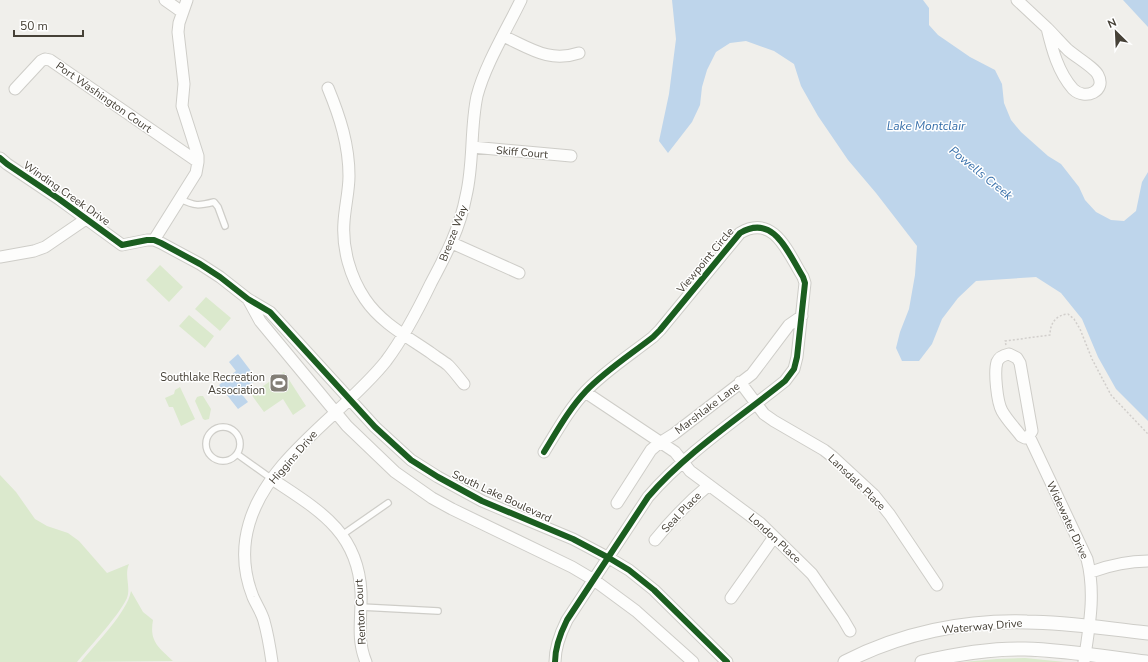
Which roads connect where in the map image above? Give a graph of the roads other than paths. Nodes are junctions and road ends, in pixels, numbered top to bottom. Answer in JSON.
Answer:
{"nodes":[{"id":1,"x":165,"y":0,"type":"edge"},
{"id":2,"x":187,"y":0,"type":"edge"},
{"id":3,"x":521,"y":0,"type":"edge"},
{"id":4,"x":1017,"y":0,"type":"edge"},
{"id":5,"x":182,"y":12,"type":"junction"},
{"id":6,"x":1047,"y":28,"type":"junction"},
{"id":7,"x":503,"y":36,"type":"junction"},
{"id":8,"x":579,"y":53,"type":"dead end"},
{"id":9,"x":328,"y":88,"type":"dead end"},
{"id":10,"x":15,"y":89,"type":"dead end"},
{"id":11,"x":472,"y":147,"type":"junction"},
{"id":12,"x":571,"y":156,"type":"dead end"},
{"id":13,"x":0,"y":158,"type":"edge"},
{"id":14,"x":198,"y":162,"type":"junction"},
{"id":15,"x":180,"y":199,"type":"junction"},
{"id":16,"x":86,"y":219,"type":"junction"},
{"id":17,"x":226,"y":226,"type":"dead end"},
{"id":18,"x":154,"y":240,"type":"junction"},
{"id":19,"x":452,"y":243,"type":"junction"},
{"id":20,"x":0,"y":257,"type":"edge"},
{"id":21,"x":519,"y":273,"type":"dead end"},
{"id":22,"x":248,"y":299,"type":"junction"},
{"id":23,"x":802,"y":316,"type":"junction"},
{"id":24,"x":404,"y":335,"type":"junction"},
{"id":25,"x":740,"y":382,"type":"junction"},
{"id":26,"x":464,"y":384,"type":"dead end"},
{"id":27,"x":585,"y":392,"type":"junction"},
{"id":28,"x":349,"y":399,"type":"junction"},
{"id":29,"x":756,"y":404,"type":"junction"},
{"id":30,"x":336,"y":412,"type":"junction"},
{"id":31,"x":1029,"y":436,"type":"junction"},
{"id":32,"x":661,"y":442,"type":"junction"},
{"id":33,"x":544,"y":452,"type":"dead end"},
{"id":34,"x":237,"y":454,"type":"junction"},
{"id":35,"x":683,"y":462,"type":"junction"},
{"id":36,"x":272,"y":479,"type":"junction"},
{"id":37,"x":709,"y":485,"type":"junction"},
{"id":38,"x":388,"y":503,"type":"dead end"},
{"id":39,"x":617,"y":503,"type":"dead end"},
{"id":40,"x":342,"y":535,"type":"junction"},
{"id":41,"x":774,"y":537,"type":"junction"},
{"id":42,"x":655,"y":540,"type":"dead end"},
{"id":43,"x":609,"y":558,"type":"junction"},
{"id":44,"x":1148,"y":561,"type":"edge"},
{"id":45,"x":1090,"y":572,"type":"junction"},
{"id":46,"x":594,"y":580,"type":"junction"},
{"id":47,"x":937,"y":585,"type":"dead end"},
{"id":48,"x":731,"y":598,"type":"dead end"},
{"id":49,"x":360,"y":607,"type":"junction"},
{"id":50,"x":438,"y":611,"type":"dead end"},
{"id":51,"x":1089,"y":626,"type":"junction"},
{"id":52,"x":850,"y":631,"type":"dead end"},
{"id":53,"x":1148,"y":633,"type":"edge"},
{"id":54,"x":1085,"y":658,"type":"edge"},
{"id":55,"x":272,"y":662,"type":"edge"},
{"id":56,"x":366,"y":662,"type":"edge"},
{"id":57,"x":555,"y":662,"type":"edge"},
{"id":58,"x":692,"y":662,"type":"edge"},
{"id":59,"x":727,"y":662,"type":"edge"},
{"id":60,"x":846,"y":662,"type":"edge"},
{"id":61,"x":922,"y":662,"type":"edge"},
{"id":62,"x":1146,"y":662,"type":"edge"}],
"edges":[{"from":1,"to":5,"type":"street"},
{"from":2,"to":5,"type":"street"},
{"from":3,"to":7,"type":"street","name":"Breeze Way"},
{"from":4,"to":6,"type":"street"},
{"from":5,"to":14,"type":"street"},
{"from":6,"to":6,"type":"street"},
{"from":7,"to":8,"type":"street"},
{"from":7,"to":11,"type":"street","name":"Breeze Way"},
{"from":9,"to":24,"type":"street"},
{"from":10,"to":14,"type":"street","name":"Port Washington Court"},
{"from":11,"to":12,"type":"street","name":"Skiff Court"},
{"from":11,"to":19,"type":"street","name":"Breeze Way"},
{"from":13,"to":16,"type":"street","name":"Winding Creek Drive"},
{"from":14,"to":15,"type":"street"},
{"from":15,"to":17,"type":"lane"},
{"from":15,"to":18,"type":"street"},
{"from":16,"to":18,"type":"street","name":"Winding Creek Drive"},
{"from":16,"to":20,"type":"street"},
{"from":18,"to":22,"type":"street","name":"South Lake Boulevard"},
{"from":19,"to":21,"type":"street"},
{"from":19,"to":24,"type":"street","name":"Breeze Way"},
{"from":22,"to":28,"type":"street","name":"South Lake Boulevard"},
{"from":22,"to":30,"type":"street"},
{"from":23,"to":25,"type":"street","name":"Marshlake Lane"},
{"from":23,"to":27,"type":"street","name":"Viewpoint Circle"},
{"from":23,"to":29,"type":"street","name":"Viewpoint Circle"},
{"from":24,"to":26,"type":"street"},
{"from":24,"to":28,"type":"street","name":"Breeze Way"},
{"from":25,"to":29,"type":"street","name":"Lansdale Place"},
{"from":25,"to":32,"type":"street","name":"Marshlake Lane"},
{"from":27,"to":32,"type":"street"},
{"from":27,"to":33,"type":"street","name":"Viewpoint Circle"},
{"from":28,"to":30,"type":"street","name":"Higgins Drive"},
{"from":28,"to":43,"type":"street","name":"South Lake Boulevard"},
{"from":29,"to":35,"type":"street","name":"Viewpoint Circle"},
{"from":29,"to":47,"type":"street","name":"Lansdale Place"},
{"from":30,"to":36,"type":"street","name":"Higgins Drive"},
{"from":30,"to":46,"type":"street"},
{"from":31,"to":31,"type":"street","name":"Widewater Drive"},
{"from":31,"to":45,"type":"street","name":"Widewater Drive"},
{"from":32,"to":35,"type":"street"},
{"from":32,"to":39,"type":"street","name":"Marshlake Lane"},
{"from":34,"to":34,"type":"lane"},
{"from":34,"to":36,"type":"lane"},
{"from":35,"to":37,"type":"street","name":"London Place"},
{"from":35,"to":43,"type":"street","name":"Viewpoint Circle"},
{"from":36,"to":40,"type":"street","name":"Renton Court"},
{"from":36,"to":55,"type":"street","name":"Higgins Drive"},
{"from":37,"to":41,"type":"street","name":"London Place"},
{"from":37,"to":42,"type":"street","name":"Seal Place"},
{"from":38,"to":40,"type":"lane"},
{"from":40,"to":49,"type":"street","name":"Renton Court"},
{"from":41,"to":48,"type":"street"},
{"from":41,"to":52,"type":"street","name":"London Place"},
{"from":43,"to":46,"type":"street","name":"Viewpoint Circle"},
{"from":43,"to":59,"type":"street","name":"South Lake Boulevard"},
{"from":44,"to":45,"type":"street"},
{"from":45,"to":51,"type":"street","name":"Widewater Drive"},
{"from":46,"to":57,"type":"street","name":"Viewpoint Circle"},
{"from":46,"to":58,"type":"street"},
{"from":49,"to":50,"type":"lane"},
{"from":49,"to":56,"type":"street","name":"Renton Court"},
{"from":51,"to":53,"type":"street","name":"Waterway Drive"},
{"from":51,"to":54,"type":"street","name":"Widewater Drive"},
{"from":51,"to":60,"type":"street","name":"Waterway Drive"},
{"from":54,"to":61,"type":"street"},
{"from":54,"to":62,"type":"street"}]}
